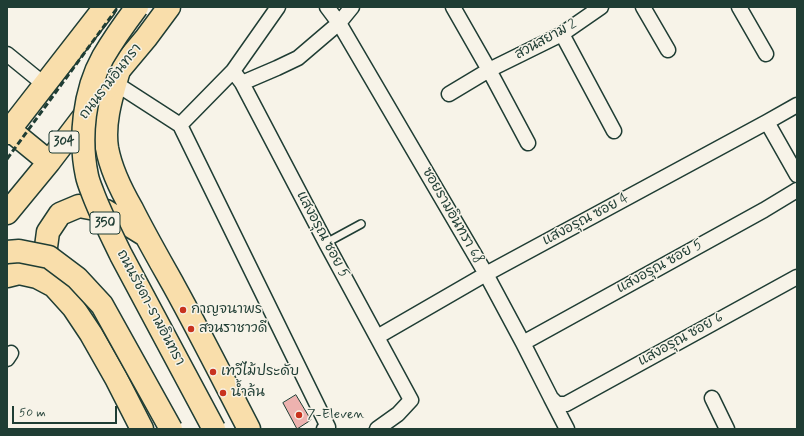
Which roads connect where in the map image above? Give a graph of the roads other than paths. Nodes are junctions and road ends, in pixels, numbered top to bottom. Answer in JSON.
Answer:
{"nodes":[{"id":1,"x":105,"y":7,"type":"edge"},
{"id":2,"x":116,"y":7,"type":"edge"},
{"id":3,"x":137,"y":7,"type":"edge"},
{"id":4,"x":170,"y":7,"type":"edge"},
{"id":5,"x":278,"y":7,"type":"edge"},
{"id":6,"x":327,"y":7,"type":"edge"},
{"id":7,"x":352,"y":7,"type":"edge"},
{"id":8,"x":453,"y":7,"type":"edge"},
{"id":9,"x":601,"y":7,"type":"edge"},
{"id":10,"x":643,"y":7,"type":"edge"},
{"id":11,"x":738,"y":7,"type":"edge"},
{"id":12,"x":339,"y":23,"type":"junction"},
{"id":13,"x":562,"y":34,"type":"junction"},
{"id":14,"x":146,"y":38,"type":"junction"},
{"id":15,"x":668,"y":50,"type":"dead end"},
{"id":16,"x":7,"y":54,"type":"edge"},
{"id":17,"x":766,"y":54,"type":"dead end"},
{"id":18,"x":489,"y":70,"type":"junction"},
{"id":19,"x":233,"y":71,"type":"junction"},
{"id":20,"x":118,"y":76,"type":"junction"},
{"id":21,"x":242,"y":83,"type":"junction"},
{"id":22,"x":45,"y":85,"type":"junction"},
{"id":23,"x":449,"y":94,"type":"dead end"},
{"id":24,"x":797,"y":105,"type":"edge"},
{"id":25,"x":767,"y":122,"type":"junction"},
{"id":26,"x":180,"y":125,"type":"junction"},
{"id":27,"x":8,"y":131,"type":"edge"},
{"id":28,"x":614,"y":131,"type":"dead end"},
{"id":29,"x":528,"y":143,"type":"dead end"},
{"id":30,"x":49,"y":162,"type":"junction"},
{"id":31,"x":797,"y":175,"type":"edge"},
{"id":32,"x":797,"y":190,"type":"edge"},
{"id":33,"x":7,"y":212,"type":"edge"},
{"id":34,"x":361,"y":224,"type":"dead end"},
{"id":35,"x":145,"y":236,"type":"junction"},
{"id":36,"x":326,"y":243,"type":"junction"},
{"id":37,"x":7,"y":252,"type":"edge"},
{"id":38,"x":486,"y":274,"type":"junction"},
{"id":39,"x":7,"y":276,"type":"edge"},
{"id":40,"x":797,"y":277,"type":"edge"},
{"id":41,"x":54,"y":286,"type":"junction"},
{"id":42,"x":377,"y":337,"type":"junction"},
{"id":43,"x":523,"y":342,"type":"junction"},
{"id":44,"x":551,"y":398,"type":"junction"},
{"id":45,"x":712,"y":398,"type":"dead end"},
{"id":46,"x":142,"y":429,"type":"edge"},
{"id":47,"x":170,"y":429,"type":"edge"},
{"id":48,"x":214,"y":429,"type":"edge"},
{"id":49,"x":249,"y":429,"type":"edge"},
{"id":50,"x":324,"y":429,"type":"edge"},
{"id":51,"x":377,"y":429,"type":"edge"},
{"id":52,"x":567,"y":429,"type":"edge"},
{"id":53,"x":727,"y":429,"type":"edge"}],
"edges":[{"from":1,"to":22,"type":"main road"},
{"from":2,"to":14,"type":"main road"},
{"from":3,"to":48,"type":"main road","name":"ถนนรัชดา-รามอินทรา","number":"350","bridge":true},
{"from":4,"to":14,"type":"main road","name":"ถนนรามอินทรา","number":"304"},
{"from":5,"to":19,"type":"street"},
{"from":6,"to":12,"type":"street","name":"ซอยรามอินทรา 68"},
{"from":7,"to":12,"type":"street"},
{"from":8,"to":18,"type":"street"},
{"from":9,"to":13,"type":"street","name":"สวนสยาม 2"},
{"from":10,"to":15,"type":"street"},
{"from":11,"to":17,"type":"street"},
{"from":12,"to":21,"type":"street"},
{"from":12,"to":38,"type":"street","name":"ซอยรามอินทรา 68"},
{"from":13,"to":18,"type":"street","name":"สวนสยาม 2"},
{"from":13,"to":28,"type":"street"},
{"from":14,"to":20,"type":"main road","name":"ถนนรามอินทรา","number":"304"},
{"from":16,"to":22,"type":"street"},
{"from":18,"to":23,"type":"street","name":"สวนสยาม 2"},
{"from":18,"to":29,"type":"street"},
{"from":19,"to":21,"type":"street","name":"แสงอรุณ ซอย 5"},
{"from":19,"to":26,"type":"street"},
{"from":20,"to":26,"type":"street"},
{"from":20,"to":30,"type":"main road","name":"ถนนรามอินทรา","number":"304"},
{"from":20,"to":35,"type":"main road","number":"350"},
{"from":21,"to":36,"type":"street","name":"แสงอรุณ ซอย 5"},
{"from":22,"to":27,"type":"main road"},
{"from":24,"to":25,"type":"street","name":"แสงอรุณ ซอย 4"},
{"from":25,"to":31,"type":"street"},
{"from":25,"to":38,"type":"street","name":"แสงอรุณ ซอย 4"},
{"from":26,"to":50,"type":"street"},
{"from":27,"to":30,"type":"main road"},
{"from":30,"to":33,"type":"main road","name":"ถนนรามอินทรา","number":"304"},
{"from":32,"to":43,"type":"street","name":"แสงอรุณ ซอย 5"},
{"from":34,"to":36,"type":"lane"},
{"from":35,"to":41,"type":"main road"},
{"from":35,"to":49,"type":"main road","number":"350"},
{"from":36,"to":42,"type":"street","name":"แสงอรุณ ซอย 5"},
{"from":37,"to":47,"type":"main road","bridge":true},
{"from":38,"to":42,"type":"street","name":"แสงอรุณ ซอย 4"},
{"from":38,"to":43,"type":"street","name":"ซอยรามอินทรา 68"},
{"from":39,"to":41,"type":"main road"},
{"from":40,"to":44,"type":"street","name":"แสงอรุณ ซอย 6"},
{"from":41,"to":46,"type":"main road"},
{"from":42,"to":51,"type":"street","name":"แสงอรุณ ซอย 5"},
{"from":43,"to":44,"type":"street","name":"ซอยรามอินทรา 68"},
{"from":44,"to":52,"type":"street","name":"ซอยรามอินทรา 68"},
{"from":45,"to":53,"type":"street"}]}
